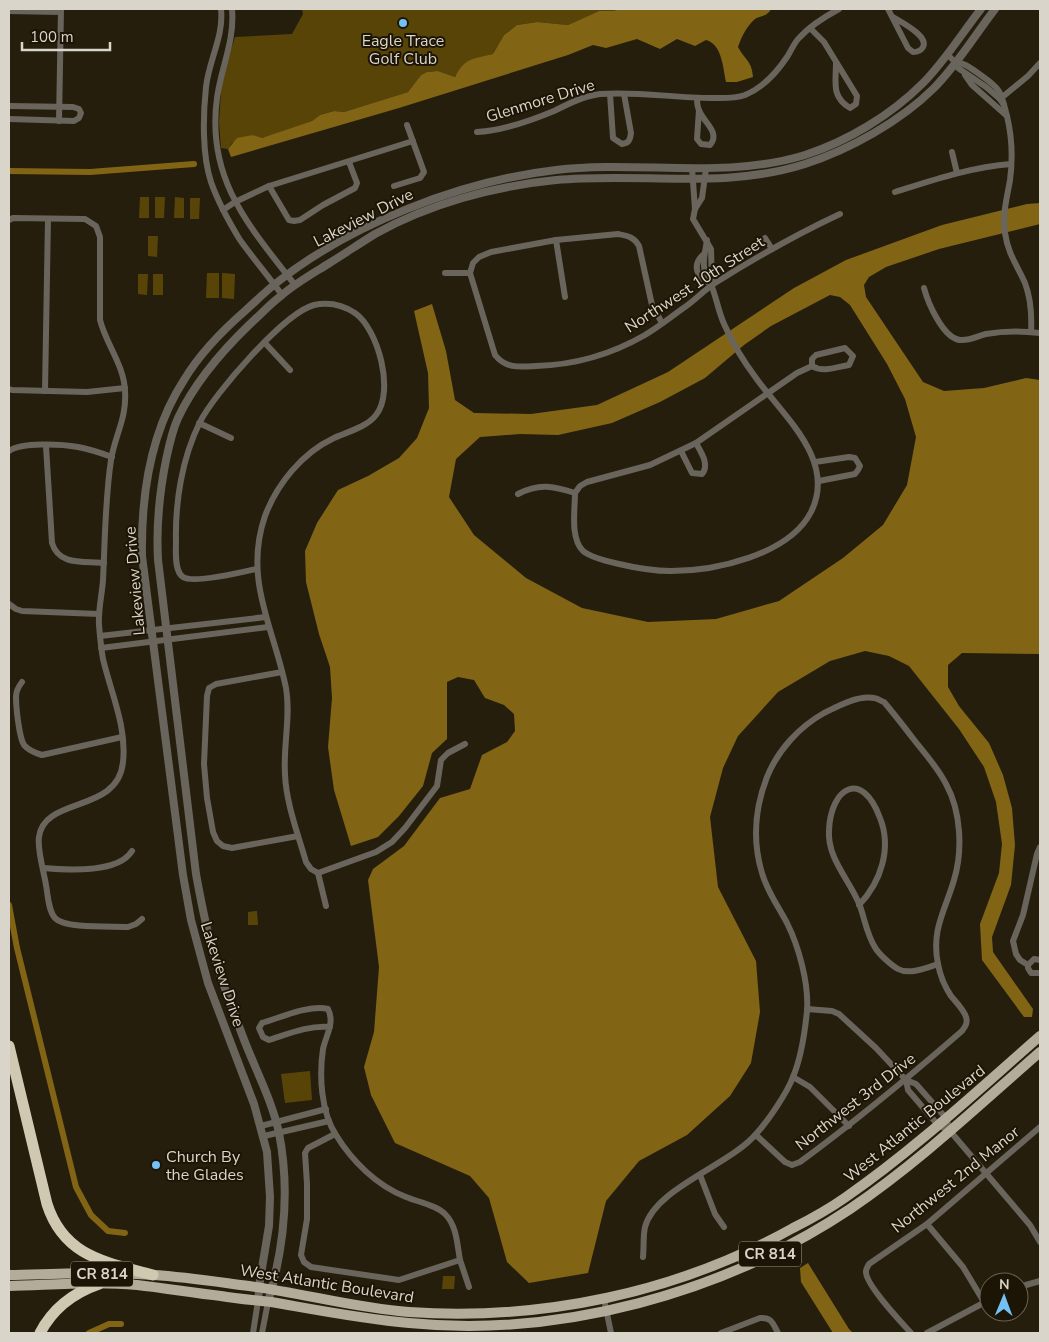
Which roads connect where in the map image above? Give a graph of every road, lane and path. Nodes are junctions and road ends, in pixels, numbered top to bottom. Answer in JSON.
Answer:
{"nodes":[{"id":1,"x":221,"y":9,"type":"edge"},
{"id":2,"x":232,"y":9,"type":"edge"},
{"id":3,"x":839,"y":9,"type":"edge"},
{"id":4,"x":888,"y":9,"type":"edge"},
{"id":5,"x":981,"y":9,"type":"edge"},
{"id":6,"x":995,"y":9,"type":"edge"},
{"id":7,"x":61,"y":10,"type":"edge"},
{"id":8,"x":9,"y":11,"type":"edge"},
{"id":9,"x":893,"y":17,"type":"junction"},
{"id":10,"x":810,"y":28,"type":"junction"},
{"id":11,"x":218,"y":37,"type":"junction"},
{"id":12,"x":230,"y":41,"type":"junction"},
{"id":13,"x":946,"y":54,"type":"junction"},
{"id":14,"x":956,"y":62,"type":"junction"},
{"id":15,"x":836,"y":63,"type":"junction"},
{"id":16,"x":1040,"y":63,"type":"edge"},
{"id":17,"x":610,"y":94,"type":"junction"},
{"id":18,"x":624,"y":94,"type":"junction"},
{"id":19,"x":697,"y":98,"type":"junction"},
{"id":20,"x":999,"y":99,"type":"junction"},
{"id":21,"x":9,"y":106,"type":"edge"},
{"id":22,"x":59,"y":107,"type":"junction"},
{"id":23,"x":699,"y":110,"type":"junction"},
{"id":24,"x":9,"y":120,"type":"edge"},
{"id":25,"x":59,"y":121,"type":"junction"},
{"id":26,"x":407,"y":125,"type":"dead end"},
{"id":27,"x":477,"y":132,"type":"dead end"},
{"id":28,"x":412,"y":141,"type":"junction"},
{"id":29,"x":952,"y":152,"type":"dead end"},
{"id":30,"x":350,"y":162,"type":"junction"},
{"id":31,"x":1011,"y":164,"type":"junction"},
{"id":32,"x":692,"y":168,"type":"junction"},
{"id":33,"x":706,"y":169,"type":"junction"},
{"id":34,"x":957,"y":173,"type":"junction"},
{"id":35,"x":693,"y":179,"type":"junction"},
{"id":36,"x":706,"y":180,"type":"junction"},
{"id":37,"x":269,"y":186,"type":"junction"},
{"id":38,"x":394,"y":186,"type":"dead end"},
{"id":39,"x":895,"y":192,"type":"dead end"},
{"id":40,"x":235,"y":202,"type":"junction"},
{"id":41,"x":695,"y":209,"type":"junction"},
{"id":42,"x":223,"y":210,"type":"junction"},
{"id":43,"x":840,"y":214,"type":"dead end"},
{"id":44,"x":48,"y":218,"type":"junction"},
{"id":45,"x":9,"y":220,"type":"edge"},
{"id":46,"x":765,"y":238,"type":"dead end"},
{"id":47,"x":556,"y":240,"type":"junction"},
{"id":48,"x":707,"y":240,"type":"junction"},
{"id":49,"x":772,"y":249,"type":"junction"},
{"id":50,"x":445,"y":273,"type":"dead end"},
{"id":51,"x":470,"y":273,"type":"junction"},
{"id":52,"x":287,"y":275,"type":"junction"},
{"id":53,"x":274,"y":284,"type":"junction"},
{"id":54,"x":295,"y":285,"type":"junction"},
{"id":55,"x":712,"y":285,"type":"junction"},
{"id":56,"x":924,"y":288,"type":"dead end"},
{"id":57,"x":282,"y":295,"type":"junction"},
{"id":58,"x":565,"y":297,"type":"dead end"},
{"id":59,"x":662,"y":323,"type":"junction"},
{"id":60,"x":1031,"y":332,"type":"junction"},
{"id":61,"x":1040,"y":333,"type":"edge"},
{"id":62,"x":265,"y":343,"type":"junction"},
{"id":63,"x":812,"y":366,"type":"junction"},
{"id":64,"x":290,"y":370,"type":"dead end"},
{"id":65,"x":183,"y":380,"type":"junction"},
{"id":66,"x":125,"y":388,"type":"junction"},
{"id":67,"x":9,"y":389,"type":"edge"},
{"id":68,"x":194,"y":389,"type":"junction"},
{"id":69,"x":45,"y":391,"type":"junction"},
{"id":70,"x":768,"y":393,"type":"junction"},
{"id":71,"x":199,"y":423,"type":"junction"},
{"id":72,"x":231,"y":438,"type":"dead end"},
{"id":73,"x":696,"y":443,"type":"junction"},
{"id":74,"x":46,"y":446,"type":"junction"},
{"id":75,"x":9,"y":451,"type":"edge"},
{"id":76,"x":681,"y":451,"type":"junction"},
{"id":77,"x":112,"y":457,"type":"junction"},
{"id":78,"x":815,"y":462,"type":"junction"},
{"id":79,"x":819,"y":481,"type":"junction"},
{"id":80,"x":575,"y":493,"type":"junction"},
{"id":81,"x":518,"y":494,"type":"dead end"},
{"id":82,"x":104,"y":562,"type":"junction"},
{"id":83,"x":256,"y":569,"type":"junction"},
{"id":84,"x":10,"y":605,"type":"edge"},
{"id":85,"x":99,"y":614,"type":"junction"},
{"id":86,"x":266,"y":617,"type":"junction"},
{"id":87,"x":268,"y":627,"type":"junction"},
{"id":88,"x":165,"y":629,"type":"junction"},
{"id":89,"x":151,"y":630,"type":"junction"},
{"id":90,"x":100,"y":636,"type":"junction"},
{"id":91,"x":167,"y":640,"type":"junction"},
{"id":92,"x":153,"y":642,"type":"junction"},
{"id":93,"x":101,"y":648,"type":"junction"},
{"id":94,"x":282,"y":672,"type":"junction"},
{"id":95,"x":22,"y":682,"type":"dead end"},
{"id":96,"x":122,"y":738,"type":"junction"},
{"id":97,"x":465,"y":744,"type":"dead end"},
{"id":98,"x":189,"y":814,"type":"junction"},
{"id":99,"x":175,"y":815,"type":"junction"},
{"id":100,"x":298,"y":836,"type":"junction"},
{"id":101,"x":1040,"y":847,"type":"edge"},
{"id":102,"x":132,"y":851,"type":"dead end"},
{"id":103,"x":43,"y":868,"type":"junction"},
{"id":104,"x":318,"y":873,"type":"junction"},
{"id":105,"x":859,"y":905,"type":"junction"},
{"id":106,"x":326,"y":906,"type":"dead end"},
{"id":107,"x":142,"y":919,"type":"dead end"},
{"id":108,"x":1040,"y":960,"type":"edge"},
{"id":109,"x":938,"y":964,"type":"junction"},
{"id":110,"x":1028,"y":965,"type":"junction"},
{"id":111,"x":1040,"y":973,"type":"edge"},
{"id":112,"x":807,"y":1009,"type":"junction"},
{"id":113,"x":330,"y":1027,"type":"junction"},
{"id":114,"x":1040,"y":1036,"type":"edge"},
{"id":115,"x":9,"y":1046,"type":"edge"},
{"id":116,"x":1040,"y":1052,"type":"edge"},
{"id":117,"x":793,"y":1077,"type":"junction"},
{"id":118,"x":906,"y":1080,"type":"junction"},
{"id":119,"x":326,"y":1109,"type":"junction"},
{"id":120,"x":329,"y":1121,"type":"junction"},
{"id":121,"x":276,"y":1122,"type":"junction"},
{"id":122,"x":942,"y":1122,"type":"junction"},
{"id":123,"x":261,"y":1126,"type":"junction"},
{"id":124,"x":849,"y":1126,"type":"junction"},
{"id":125,"x":1040,"y":1127,"type":"edge"},
{"id":126,"x":950,"y":1131,"type":"junction"},
{"id":127,"x":279,"y":1132,"type":"junction"},
{"id":128,"x":335,"y":1134,"type":"junction"},
{"id":129,"x":756,"y":1135,"type":"junction"},
{"id":130,"x":264,"y":1136,"type":"junction"},
{"id":131,"x":986,"y":1173,"type":"junction"},
{"id":132,"x":700,"y":1175,"type":"junction"},
{"id":133,"x":927,"y":1224,"type":"junction"},
{"id":134,"x":724,"y":1226,"type":"dead end"},
{"id":135,"x":1040,"y":1242,"type":"edge"},
{"id":136,"x":643,"y":1257,"type":"dead end"},
{"id":137,"x":460,"y":1260,"type":"junction"},
{"id":138,"x":9,"y":1275,"type":"edge"},
{"id":139,"x":153,"y":1275,"type":"junction"},
{"id":140,"x":99,"y":1284,"type":"junction"},
{"id":141,"x":9,"y":1286,"type":"edge"},
{"id":142,"x":469,"y":1287,"type":"dead end"},
{"id":143,"x":259,"y":1288,"type":"junction"},
{"id":144,"x":271,"y":1290,"type":"junction"},
{"id":145,"x":979,"y":1291,"type":"edge"},
{"id":146,"x":604,"y":1299,"type":"junction"},
{"id":147,"x":263,"y":1302,"type":"junction"},
{"id":148,"x":979,"y":1305,"type":"edge"},
{"id":149,"x":606,"y":1311,"type":"junction"},
{"id":150,"x":431,"y":1312,"type":"junction"},
{"id":151,"x":430,"y":1324,"type":"junction"},
{"id":152,"x":40,"y":1333,"type":"edge"},
{"id":153,"x":253,"y":1333,"type":"edge"},
{"id":154,"x":262,"y":1333,"type":"edge"},
{"id":155,"x":611,"y":1333,"type":"edge"},
{"id":156,"x":721,"y":1333,"type":"edge"},
{"id":157,"x":778,"y":1333,"type":"edge"},
{"id":158,"x":911,"y":1333,"type":"edge"},
{"id":159,"x":927,"y":1333,"type":"edge"}],
"edges":[{"from":1,"to":11,"type":"street"},
{"from":2,"to":12,"type":"street"},
{"from":3,"to":10,"type":"street","name":"Glenmore Drive"},
{"from":4,"to":9,"type":"street"},
{"from":5,"to":13,"type":"street","name":"Lakeview Drive"},
{"from":6,"to":14,"type":"street","name":"Lakeview Drive"},
{"from":7,"to":8,"type":"street"},
{"from":7,"to":22,"type":"street"},
{"from":9,"to":9,"type":"street"},
{"from":10,"to":15,"type":"street"},
{"from":10,"to":19,"type":"street","name":"Glenmore Drive"},
{"from":11,"to":12,"type":"street"},
{"from":11,"to":42,"type":"street"},
{"from":12,"to":40,"type":"street"},
{"from":13,"to":14,"type":"street"},
{"from":13,"to":33,"type":"street","name":"Lakeview Drive"},
{"from":14,"to":20,"type":"street"},
{"from":14,"to":20,"type":"street"},
{"from":14,"to":36,"type":"street","name":"Lakeview Drive"},
{"from":15,"to":15,"type":"street"},
{"from":16,"to":20,"type":"street"},
{"from":17,"to":18,"type":"street","name":"Glenmore Drive"},
{"from":17,"to":18,"type":"street","name":"Glenmore Drive"},
{"from":17,"to":27,"type":"street","name":"Glenmore Drive"},
{"from":18,"to":19,"type":"street","name":"Glenmore Drive"},
{"from":19,"to":23,"type":"street"},
{"from":20,"to":31,"type":"street"},
{"from":21,"to":22,"type":"street"},
{"from":22,"to":25,"type":"street"},
{"from":22,"to":25,"type":"street"},
{"from":23,"to":23,"type":"street"},
{"from":24,"to":25,"type":"street"},
{"from":26,"to":28,"type":"street"},
{"from":28,"to":30,"type":"street"},
{"from":28,"to":38,"type":"street"},
{"from":29,"to":34,"type":"street"},
{"from":30,"to":37,"type":"street"},
{"from":30,"to":37,"type":"street"},
{"from":31,"to":34,"type":"street"},
{"from":31,"to":60,"type":"street"},
{"from":32,"to":33,"type":"street","name":"Lakeview Drive"},
{"from":32,"to":35,"type":"street"},
{"from":32,"to":52,"type":"street","name":"Lakeview Drive"},
{"from":33,"to":36,"type":"street"},
{"from":34,"to":39,"type":"street"},
{"from":35,"to":36,"type":"street","name":"Lakeview Drive"},
{"from":35,"to":41,"type":"street"},
{"from":35,"to":54,"type":"street","name":"Lakeview Drive"},
{"from":36,"to":41,"type":"street"},
{"from":37,"to":40,"type":"street"},
{"from":40,"to":42,"type":"street"},
{"from":40,"to":52,"type":"street"},
{"from":41,"to":48,"type":"street"},
{"from":42,"to":53,"type":"street"},
{"from":43,"to":49,"type":"street","name":"Northwest 10th Street"},
{"from":44,"to":45,"type":"street"},
{"from":44,"to":66,"type":"street"},
{"from":44,"to":69,"type":"street"},
{"from":46,"to":49,"type":"street"},
{"from":47,"to":51,"type":"street"},
{"from":47,"to":58,"type":"street"},
{"from":47,"to":59,"type":"street"},
{"from":48,"to":55,"type":"street"},
{"from":48,"to":55,"type":"street"},
{"from":49,"to":55,"type":"street","name":"Northwest 10th Street"},
{"from":50,"to":51,"type":"street"},
{"from":51,"to":59,"type":"street","name":"Northwest 10th Street"},
{"from":52,"to":53,"type":"street","name":"Lakeview Drive"},
{"from":52,"to":54,"type":"street"},
{"from":53,"to":57,"type":"street"},
{"from":53,"to":65,"type":"street","name":"Lakeview Drive"},
{"from":54,"to":57,"type":"street","name":"Lakeview Drive"},
{"from":55,"to":59,"type":"street","name":"Northwest 10th Street"},
{"from":55,"to":70,"type":"street"},
{"from":56,"to":60,"type":"street"},
{"from":57,"to":68,"type":"street","name":"Lakeview Drive"},
{"from":60,"to":61,"type":"street"},
{"from":62,"to":64,"type":"street"},
{"from":62,"to":71,"type":"street"},
{"from":62,"to":83,"type":"street"},
{"from":63,"to":63,"type":"street"},
{"from":63,"to":70,"type":"street"},
{"from":65,"to":68,"type":"street"},
{"from":65,"to":89,"type":"street","name":"Lakeview Drive"},
{"from":66,"to":69,"type":"street"},
{"from":66,"to":77,"type":"street"},
{"from":67,"to":69,"type":"street"},
{"from":68,"to":88,"type":"street","name":"Lakeview Drive"},
{"from":70,"to":73,"type":"street"},
{"from":70,"to":78,"type":"street"},
{"from":71,"to":72,"type":"street"},
{"from":71,"to":83,"type":"street"},
{"from":73,"to":76,"type":"street"},
{"from":73,"to":76,"type":"street"},
{"from":74,"to":75,"type":"street"},
{"from":74,"to":77,"type":"street"},
{"from":74,"to":82,"type":"street"},
{"from":76,"to":80,"type":"street"},
{"from":77,"to":82,"type":"street"},
{"from":78,"to":79,"type":"street"},
{"from":78,"to":79,"type":"street"},
{"from":79,"to":80,"type":"street"},
{"from":80,"to":81,"type":"street"},
{"from":82,"to":85,"type":"street"},
{"from":83,"to":86,"type":"street"},
{"from":84,"to":85,"type":"street"},
{"from":85,"to":90,"type":"street"},
{"from":86,"to":87,"type":"street"},
{"from":86,"to":88,"type":"street"},
{"from":87,"to":91,"type":"street"},
{"from":87,"to":94,"type":"street"},
{"from":88,"to":89,"type":"street"},
{"from":88,"to":91,"type":"street","name":"Lakeview Drive"},
{"from":89,"to":90,"type":"street"},
{"from":89,"to":92,"type":"street","name":"Lakeview Drive"},
{"from":90,"to":93,"type":"street"},
{"from":91,"to":92,"type":"street"},
{"from":91,"to":98,"type":"street","name":"Lakeview Drive"},
{"from":92,"to":93,"type":"street"},
{"from":92,"to":99,"type":"street","name":"Lakeview Drive"},
{"from":93,"to":96,"type":"street"},
{"from":94,"to":100,"type":"street"},
{"from":94,"to":100,"type":"street"},
{"from":95,"to":96,"type":"street"},
{"from":96,"to":103,"type":"street"},
{"from":97,"to":104,"type":"street"},
{"from":98,"to":99,"type":"street"},
{"from":98,"to":121,"type":"street","name":"Lakeview Drive"},
{"from":99,"to":123,"type":"street","name":"Lakeview Drive"},
{"from":100,"to":104,"type":"street"},
{"from":101,"to":110,"type":"street"},
{"from":102,"to":103,"type":"street"},
{"from":103,"to":107,"type":"street"},
{"from":104,"to":106,"type":"street"},
{"from":105,"to":105,"type":"street"},
{"from":105,"to":109,"type":"street"},
{"from":108,"to":110,"type":"street"},
{"from":109,"to":112,"type":"street"},
{"from":109,"to":118,"type":"street","name":"Northwest 3rd Drive"},
{"from":110,"to":111,"type":"street"},
{"from":112,"to":117,"type":"street"},
{"from":112,"to":118,"type":"street"},
{"from":113,"to":113,"type":"street"},
{"from":113,"to":119,"type":"street"},
{"from":114,"to":122,"type":"main road","name":"West Atlantic Boulevard","number":"CR 814"},
{"from":115,"to":139,"type":"highway"},
{"from":116,"to":126,"type":"main road","name":"West Atlantic Boulevard","number":"CR 814"},
{"from":117,"to":124,"type":"street"},
{"from":117,"to":129,"type":"street"},
{"from":118,"to":122,"type":"street"},
{"from":118,"to":122,"type":"street"},
{"from":118,"to":124,"type":"street","name":"Northwest 3rd Drive"},
{"from":119,"to":120,"type":"street"},
{"from":119,"to":121,"type":"street"},
{"from":120,"to":127,"type":"street"},
{"from":120,"to":128,"type":"street"},
{"from":121,"to":123,"type":"street"},
{"from":121,"to":127,"type":"street","name":"Lakeview Drive"},
{"from":122,"to":126,"type":"street"},
{"from":122,"to":146,"type":"main road","name":"West Atlantic Boulevard","number":"CR 814"},
{"from":123,"to":130,"type":"street","name":"Lakeview Drive"},
{"from":124,"to":129,"type":"street","name":"Northwest 3rd Drive"},
{"from":125,"to":131,"type":"street","name":"Northwest 2nd Manor"},
{"from":126,"to":131,"type":"street"},
{"from":126,"to":149,"type":"main road","name":"West Atlantic Boulevard","number":"CR 814"},
{"from":127,"to":130,"type":"street"},
{"from":127,"to":144,"type":"street","name":"Lakeview Drive"},
{"from":128,"to":137,"type":"street"},
{"from":128,"to":137,"type":"street"},
{"from":129,"to":132,"type":"street"},
{"from":130,"to":143,"type":"street","name":"Lakeview Drive"},
{"from":131,"to":133,"type":"street","name":"Northwest 2nd Manor"},
{"from":131,"to":135,"type":"street"},
{"from":132,"to":134,"type":"street"},
{"from":132,"to":136,"type":"street"},
{"from":133,"to":145,"type":"street"},
{"from":133,"to":158,"type":"street","name":"Northwest 2nd Manor"},
{"from":137,"to":142,"type":"street"},
{"from":138,"to":139,"type":"main road","name":"West Atlantic Boulevard","number":"CR 814"},
{"from":139,"to":143,"type":"main road","name":"West Atlantic Boulevard","number":"CR 814"},
{"from":140,"to":141,"type":"main road","name":"West Atlantic Boulevard","number":"CR 814"},
{"from":140,"to":147,"type":"main road","name":"West Atlantic Boulevard","number":"CR 814"},
{"from":140,"to":152,"type":"highway"},
{"from":143,"to":144,"type":"main road","name":"West Atlantic Boulevard","number":"CR 814"},
{"from":143,"to":147,"type":"street","name":"Lakeview Drive"},
{"from":144,"to":147,"type":"street","name":"Lakeview Drive"},
{"from":144,"to":150,"type":"main road","name":"West Atlantic Boulevard","number":"CR 814"},
{"from":146,"to":149,"type":"street"},
{"from":146,"to":150,"type":"main road","name":"West Atlantic Boulevard","number":"CR 814"},
{"from":147,"to":151,"type":"main road","name":"West Atlantic Boulevard","number":"CR 814"},
{"from":147,"to":153,"type":"street","name":"Lakeview Drive"},
{"from":147,"to":154,"type":"street","name":"Lakeview Drive"},
{"from":148,"to":159,"type":"street"},
{"from":149,"to":151,"type":"main road","name":"West Atlantic Boulevard","number":"CR 814"},
{"from":149,"to":155,"type":"street"},
{"from":150,"to":151,"type":"main road"},
{"from":156,"to":157,"type":"street"}]}
